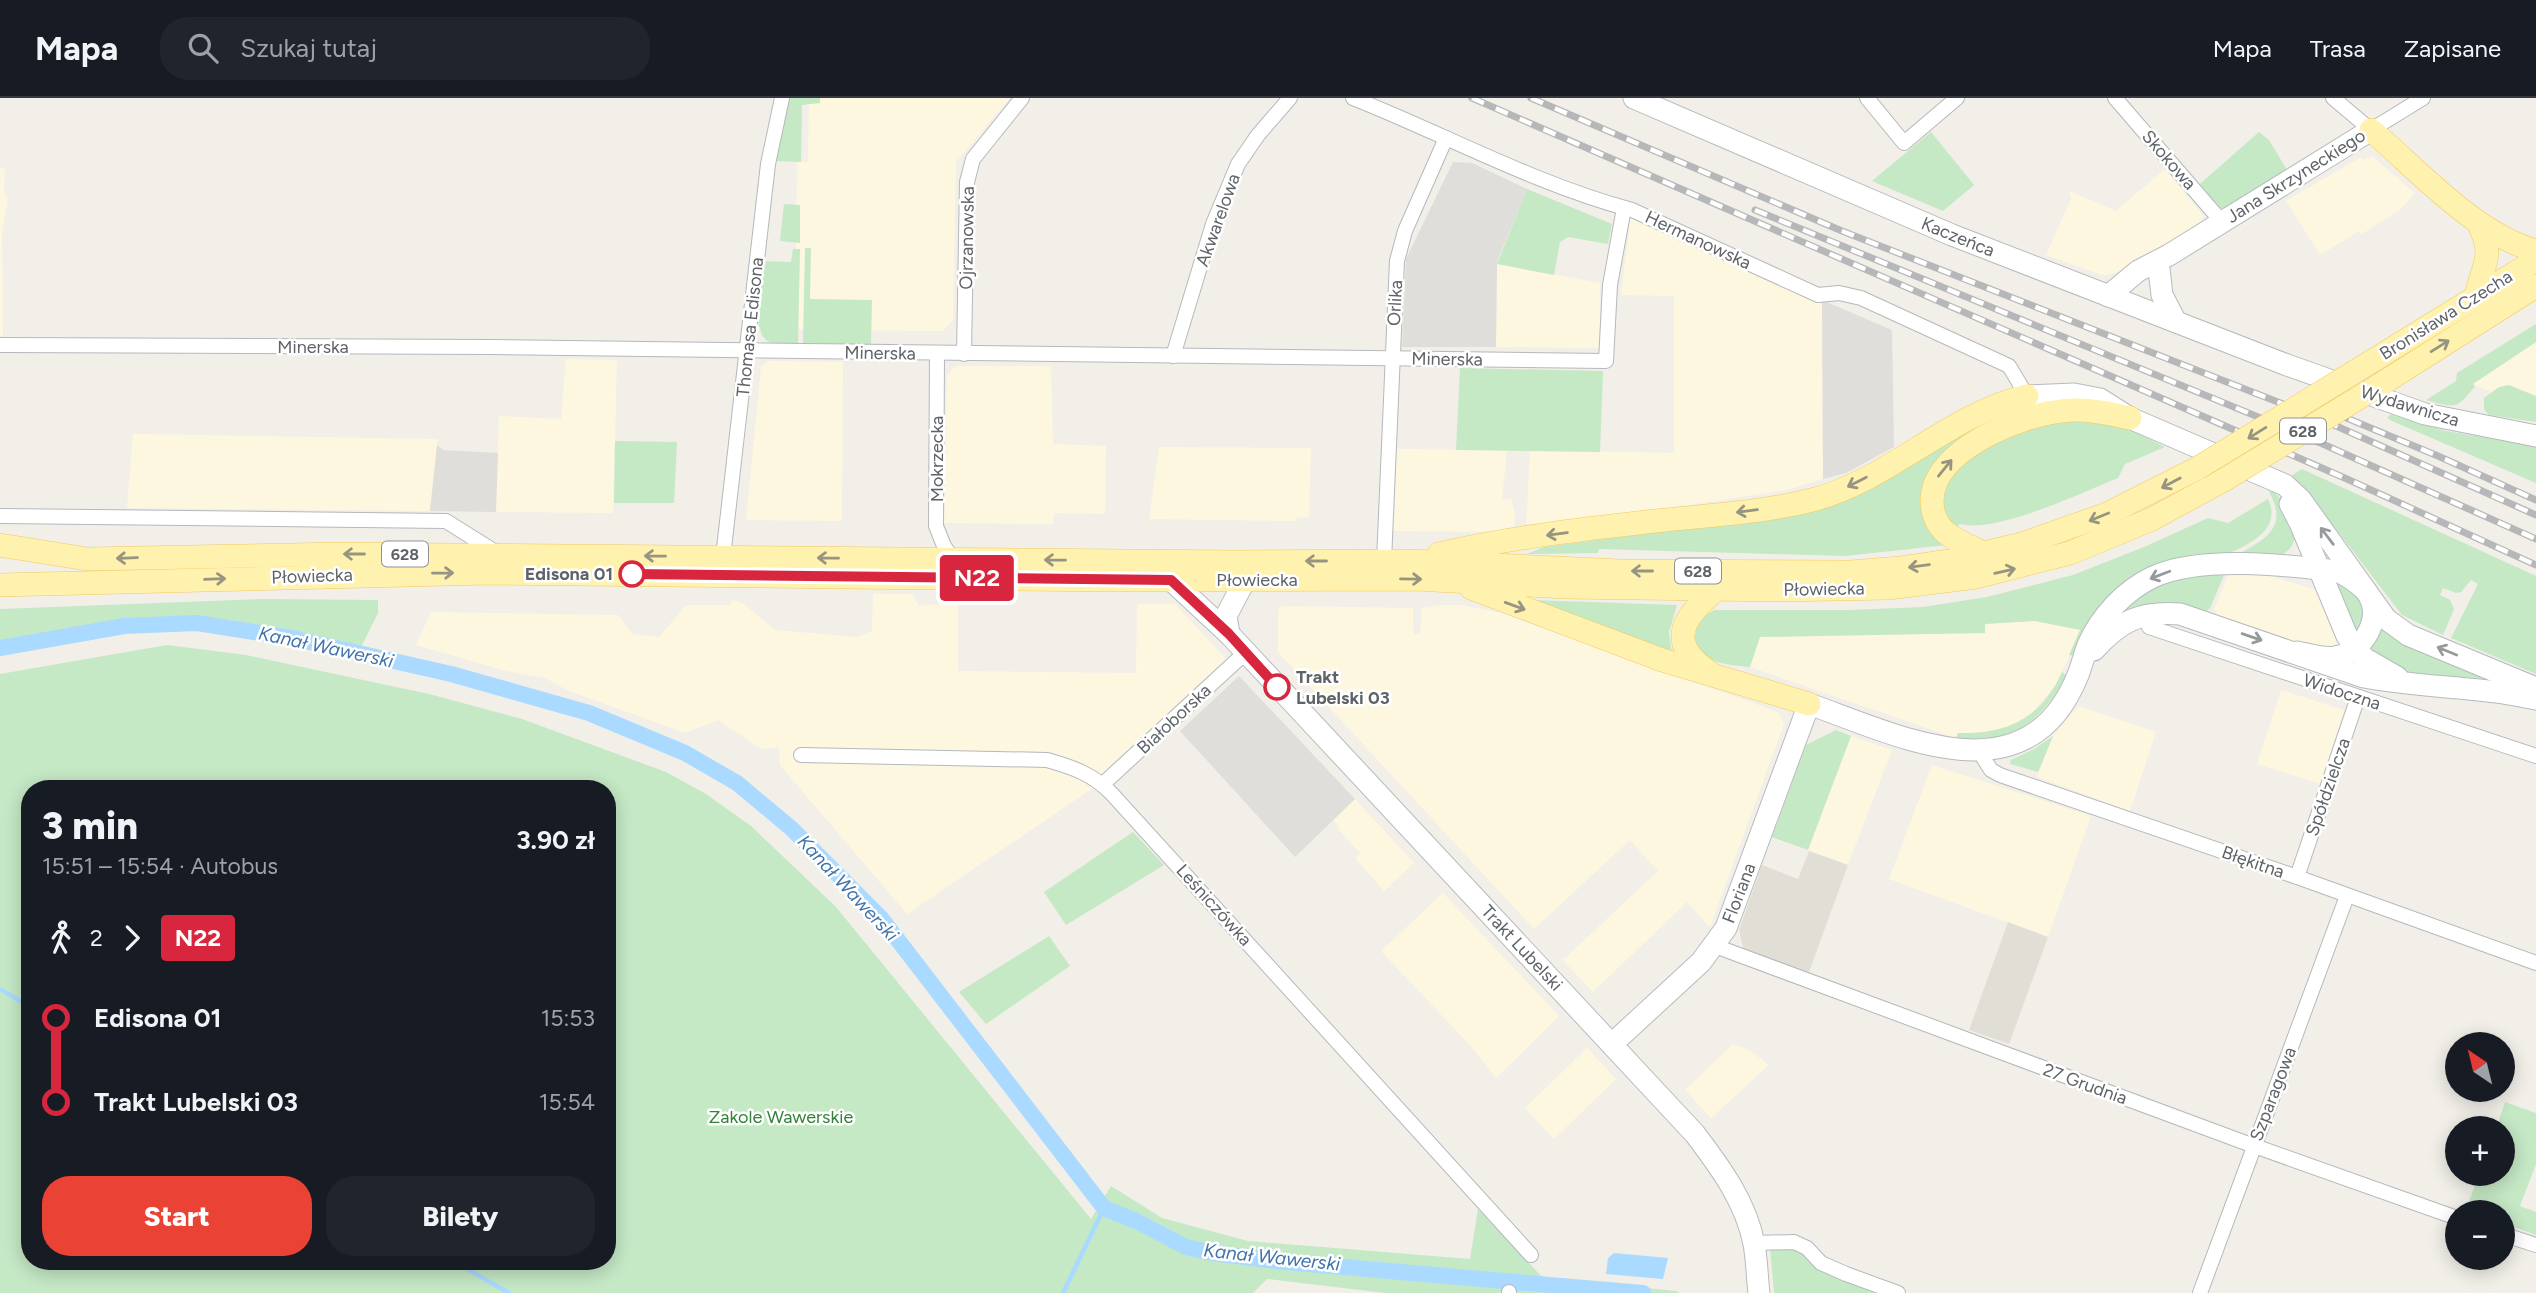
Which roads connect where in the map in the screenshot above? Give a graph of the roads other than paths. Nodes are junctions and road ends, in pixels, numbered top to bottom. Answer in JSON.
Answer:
{"nodes":[{"id":1,"x":782,"y":98,"type":"edge"},
{"id":2,"x":1022,"y":98,"type":"edge"},
{"id":3,"x":1290,"y":98,"type":"edge"},
{"id":4,"x":1353,"y":98,"type":"edge"},
{"id":5,"x":1634,"y":98,"type":"edge"},
{"id":6,"x":1867,"y":98,"type":"edge"},
{"id":7,"x":1957,"y":98,"type":"edge"},
{"id":8,"x":2115,"y":98,"type":"edge"},
{"id":9,"x":2333,"y":98,"type":"edge"},
{"id":10,"x":2423,"y":98,"type":"edge"},
{"id":11,"x":2371,"y":130,"type":"junction"},
{"id":12,"x":1446,"y":138,"type":"junction"},
{"id":13,"x":1624,"y":208,"type":"junction"},
{"id":14,"x":2222,"y":222,"type":"junction"},
{"id":15,"x":2478,"y":222,"type":"junction"},
{"id":16,"x":2536,"y":251,"type":"edge"},
{"id":17,"x":2536,"y":260,"type":"edge"},
{"id":18,"x":2164,"y":262,"type":"junction"},
{"id":19,"x":2536,"y":286,"type":"edge"},
{"id":20,"x":2476,"y":296,"type":"junction"},
{"id":21,"x":2117,"y":299,"type":"junction"},
{"id":22,"x":2176,"y":323,"type":"junction"},
{"id":23,"x":0,"y":345,"type":"edge"},
{"id":24,"x":748,"y":351,"type":"junction"},
{"id":25,"x":964,"y":354,"type":"junction"},
{"id":26,"x":937,"y":355,"type":"junction"},
{"id":27,"x":1173,"y":356,"type":"junction"},
{"id":28,"x":1391,"y":359,"type":"junction"},
{"id":29,"x":2287,"y":365,"type":"joint"},
{"id":30,"x":2357,"y":371,"type":"joint"},
{"id":31,"x":2382,"y":383,"type":"joint"},
{"id":32,"x":2027,"y":396,"type":"junction"},
{"id":33,"x":2130,"y":418,"type":"junction"},
{"id":34,"x":2536,"y":436,"type":"edge"},
{"id":35,"x":2264,"y":474,"type":"junction"},
{"id":36,"x":0,"y":516,"type":"edge"},
{"id":37,"x":2300,"y":523,"type":"junction"},
{"id":38,"x":0,"y":545,"type":"edge"},
{"id":39,"x":1986,"y":554,"type":"junction"},
{"id":40,"x":500,"y":555,"type":"junction"},
{"id":41,"x":723,"y":557,"type":"junction"},
{"id":42,"x":87,"y":559,"type":"junction"},
{"id":43,"x":953,"y":559,"type":"junction"},
{"id":44,"x":0,"y":561,"type":"edge"},
{"id":45,"x":1384,"y":561,"type":"junction"},
{"id":46,"x":1408,"y":561,"type":"junction"},
{"id":47,"x":2279,"y":567,"type":"junction"},
{"id":48,"x":2319,"y":569,"type":"junction"},
{"id":49,"x":1171,"y":580,"type":"junction"},
{"id":50,"x":1245,"y":580,"type":"junction"},
{"id":51,"x":1452,"y":580,"type":"junction"},
{"id":52,"x":0,"y":585,"type":"edge"},
{"id":53,"x":1717,"y":590,"type":"junction"},
{"id":54,"x":2366,"y":592,"type":"junction"},
{"id":55,"x":2149,"y":627,"type":"dead end"},
{"id":56,"x":1229,"y":634,"type":"junction"},
{"id":57,"x":2356,"y":648,"type":"junction"},
{"id":58,"x":2297,"y":652,"type":"junction"},
{"id":59,"x":1245,"y":653,"type":"junction"},
{"id":60,"x":2083,"y":662,"type":"junction"},
{"id":61,"x":1714,"y":676,"type":"junction"},
{"id":62,"x":2406,"y":683,"type":"junction"},
{"id":63,"x":2536,"y":688,"type":"edge"},
{"id":64,"x":2358,"y":697,"type":"junction"},
{"id":65,"x":2536,"y":699,"type":"edge"},
{"id":66,"x":1809,"y":704,"type":"junction"},
{"id":67,"x":1979,"y":751,"type":"junction"},
{"id":68,"x":801,"y":755,"type":"dead end"},
{"id":69,"x":2536,"y":755,"type":"edge"},
{"id":70,"x":1103,"y":784,"type":"junction"},
{"id":71,"x":2297,"y":877,"type":"junction"},
{"id":72,"x":2347,"y":896,"type":"junction"},
{"id":73,"x":1715,"y":946,"type":"junction"},
{"id":74,"x":2536,"y":963,"type":"edge"},
{"id":75,"x":1612,"y":1044,"type":"junction"},
{"id":76,"x":2253,"y":1146,"type":"junction"},
{"id":77,"x":2445,"y":1214,"type":"edge"},
{"id":78,"x":2515,"y":1238,"type":"edge"},
{"id":79,"x":1754,"y":1243,"type":"junction"},
{"id":80,"x":2536,"y":1245,"type":"edge"},
{"id":81,"x":1531,"y":1255,"type":"dead end"},
{"id":82,"x":1759,"y":1293,"type":"edge"},
{"id":83,"x":1898,"y":1293,"type":"edge"},
{"id":84,"x":2200,"y":1293,"type":"edge"}],
"edges":[{"from":1,"to":24,"type":"street","name":"Thomasa Edisona"},
{"from":2,"to":25,"type":"street","name":"Ojrzanowska"},
{"from":3,"to":27,"type":"street","name":"Akwarelowa"},
{"from":4,"to":12,"type":"street","name":"Hermanowska"},
{"from":5,"to":21,"type":"main road","name":"Kaczeńca"},
{"from":6,"to":7,"type":"street"},
{"from":8,"to":14,"type":"street","name":"Skokowa"},
{"from":9,"to":11,"type":"street"},
{"from":10,"to":11,"type":"street","name":"Jana Skrzyneckiego"},
{"from":11,"to":14,"type":"main road","name":"Jana Skrzyneckiego"},
{"from":11,"to":15,"type":"main road"},
{"from":12,"to":13,"type":"street","name":"Hermanowska"},
{"from":12,"to":28,"type":"street","name":"Orlika"},
{"from":13,"to":28,"type":"street","name":"Minerska"},
{"from":13,"to":32,"type":"street","name":"Hermanowska"},
{"from":14,"to":18,"type":"main road","name":"Jana Skrzyneckiego"},
{"from":15,"to":16,"type":"main road"},
{"from":15,"to":20,"type":"main road"},
{"from":17,"to":20,"type":"main road","name":"Bronisława Czecha","number":"628"},
{"from":18,"to":21,"type":"main road","name":"Jana Skrzyneckiego"},
{"from":18,"to":22,"type":"main road"},
{"from":31,"to":19,"type":"main road","name":"Bronisława Czecha","number":"628","one_way":true},
{"from":20,"to":30,"type":"main road","name":"Bronisława Czecha","number":"628"},
{"from":21,"to":22,"type":"main road","name":"Kaczeńca"},
{"from":22,"to":29,"type":"main road","name":"Kaczeńca"},
{"from":23,"to":24,"type":"street","name":"Minerska"},
{"from":24,"to":26,"type":"street","name":"Minerska"},
{"from":24,"to":41,"type":"street","name":"Thomasa Edisona"},
{"from":25,"to":26,"type":"street","name":"Minerska"},
{"from":25,"to":27,"type":"street","name":"Minerska"},
{"from":26,"to":43,"type":"street","name":"Mokrzecka"},
{"from":27,"to":28,"type":"street","name":"Minerska"},
{"from":28,"to":45,"type":"street","name":"Orlika"},
{"from":29,"to":34,"type":"main road","name":"Wydawnicza"},
{"from":30,"to":39,"type":"main road","name":"Płowiecka","number":"628","one_way":true,"bridge":true},
{"from":53,"to":31,"type":"main road","name":"Płowiecka","number":"628","one_way":true,"bridge":true},
{"from":32,"to":33,"type":"main road","name":"Widoczna"},
{"from":32,"to":46,"type":"main road","one_way":true},
{"from":33,"to":35,"type":"main road","name":"Widoczna"},
{"from":39,"to":33,"type":"main road","one_way":true},
{"from":35,"to":37,"type":"main road"},
{"from":54,"to":35,"type":"main road","name":"Widoczna","one_way":true},
{"from":36,"to":40,"type":"street"},
{"from":37,"to":47,"type":"main road"},
{"from":37,"to":48,"type":"main road"},
{"from":38,"to":42,"type":"main road","name":"Płowiecka"},
{"from":39,"to":46,"type":"main road","name":"Płowiecka","number":"628","one_way":true},
{"from":41,"to":40,"type":"main road","name":"Płowiecka","number":"628","one_way":true},
{"from":40,"to":42,"type":"main road","name":"Płowiecka","number":"628","one_way":true},
{"from":43,"to":41,"type":"main road","name":"Płowiecka","number":"628","one_way":true},
{"from":42,"to":44,"type":"main road","number":"628"},
{"from":45,"to":43,"type":"main road","name":"Płowiecka","number":"628","one_way":true},
{"from":45,"to":46,"type":"main road","name":"Płowiecka"},
{"from":47,"to":48,"type":"main road","name":"Widoczna"},
{"from":47,"to":60,"type":"main road","name":"Widoczna","one_way":true},
{"from":48,"to":54,"type":"main road","name":"Widoczna"},
{"from":48,"to":57,"type":"main road","name":"Widoczna"},
{"from":49,"to":50,"type":"main road","name":"Płowiecka","number":"628"},
{"from":52,"to":49,"type":"main road","name":"Płowiecka","number":"628","one_way":true},
{"from":49,"to":56,"type":"main road","name":"Trakt Lubelski"},
{"from":50,"to":51,"type":"main road","name":"Płowiecka","number":"628","one_way":true},
{"from":50,"to":56,"type":"main road"},
{"from":51,"to":53,"type":"main road","name":"Płowiecka","number":"628"},
{"from":51,"to":61,"type":"main road","one_way":true},
{"from":53,"to":61,"type":"main road"},
{"from":54,"to":57,"type":"main road"},
{"from":63,"to":54,"type":"main road","name":"Widoczna","one_way":true},
{"from":55,"to":64,"type":"street","name":"Widoczna"},
{"from":56,"to":59,"type":"main road","name":"Trakt Lubelski"},
{"from":57,"to":58,"type":"main road"},
{"from":57,"to":62,"type":"main road","name":"Widoczna"},
{"from":60,"to":58,"type":"main road","name":"Widoczna","one_way":true},
{"from":58,"to":62,"type":"main road","name":"Widoczna"},
{"from":59,"to":70,"type":"street","name":"Białoborska"},
{"from":59,"to":75,"type":"main road","name":"Trakt Lubelski"},
{"from":60,"to":67,"type":"main road","name":"Widoczna"},
{"from":61,"to":66,"type":"main road"},
{"from":62,"to":65,"type":"main road","name":"Widoczna"},
{"from":64,"to":69,"type":"street","name":"Widoczna"},
{"from":64,"to":71,"type":"street","name":"Spółdzielcza"},
{"from":66,"to":67,"type":"main road","name":"Widoczna"},
{"from":66,"to":73,"type":"main road","name":"Floriana"},
{"from":67,"to":71,"type":"street","name":"Błękitna"},
{"from":68,"to":70,"type":"street","name":"Leśniczówka"},
{"from":70,"to":81,"type":"street","name":"Leśniczówka"},
{"from":71,"to":72,"type":"street","name":"Błękitna"},
{"from":72,"to":74,"type":"street","name":"Błękitna"},
{"from":72,"to":76,"type":"street","name":"Szparagowa"},
{"from":73,"to":75,"type":"main road","name":"Floriana"},
{"from":73,"to":76,"type":"street","name":"27 Grudnia"},
{"from":75,"to":79,"type":"main road","name":"Trakt Lubelski"},
{"from":76,"to":77,"type":"street","name":"27 Grudnia"},
{"from":76,"to":84,"type":"street","name":"Szparagowa"},
{"from":78,"to":80,"type":"street"},
{"from":79,"to":82,"type":"main road","name":"Trakt Lubelski"},
{"from":79,"to":83,"type":"street"}]}
